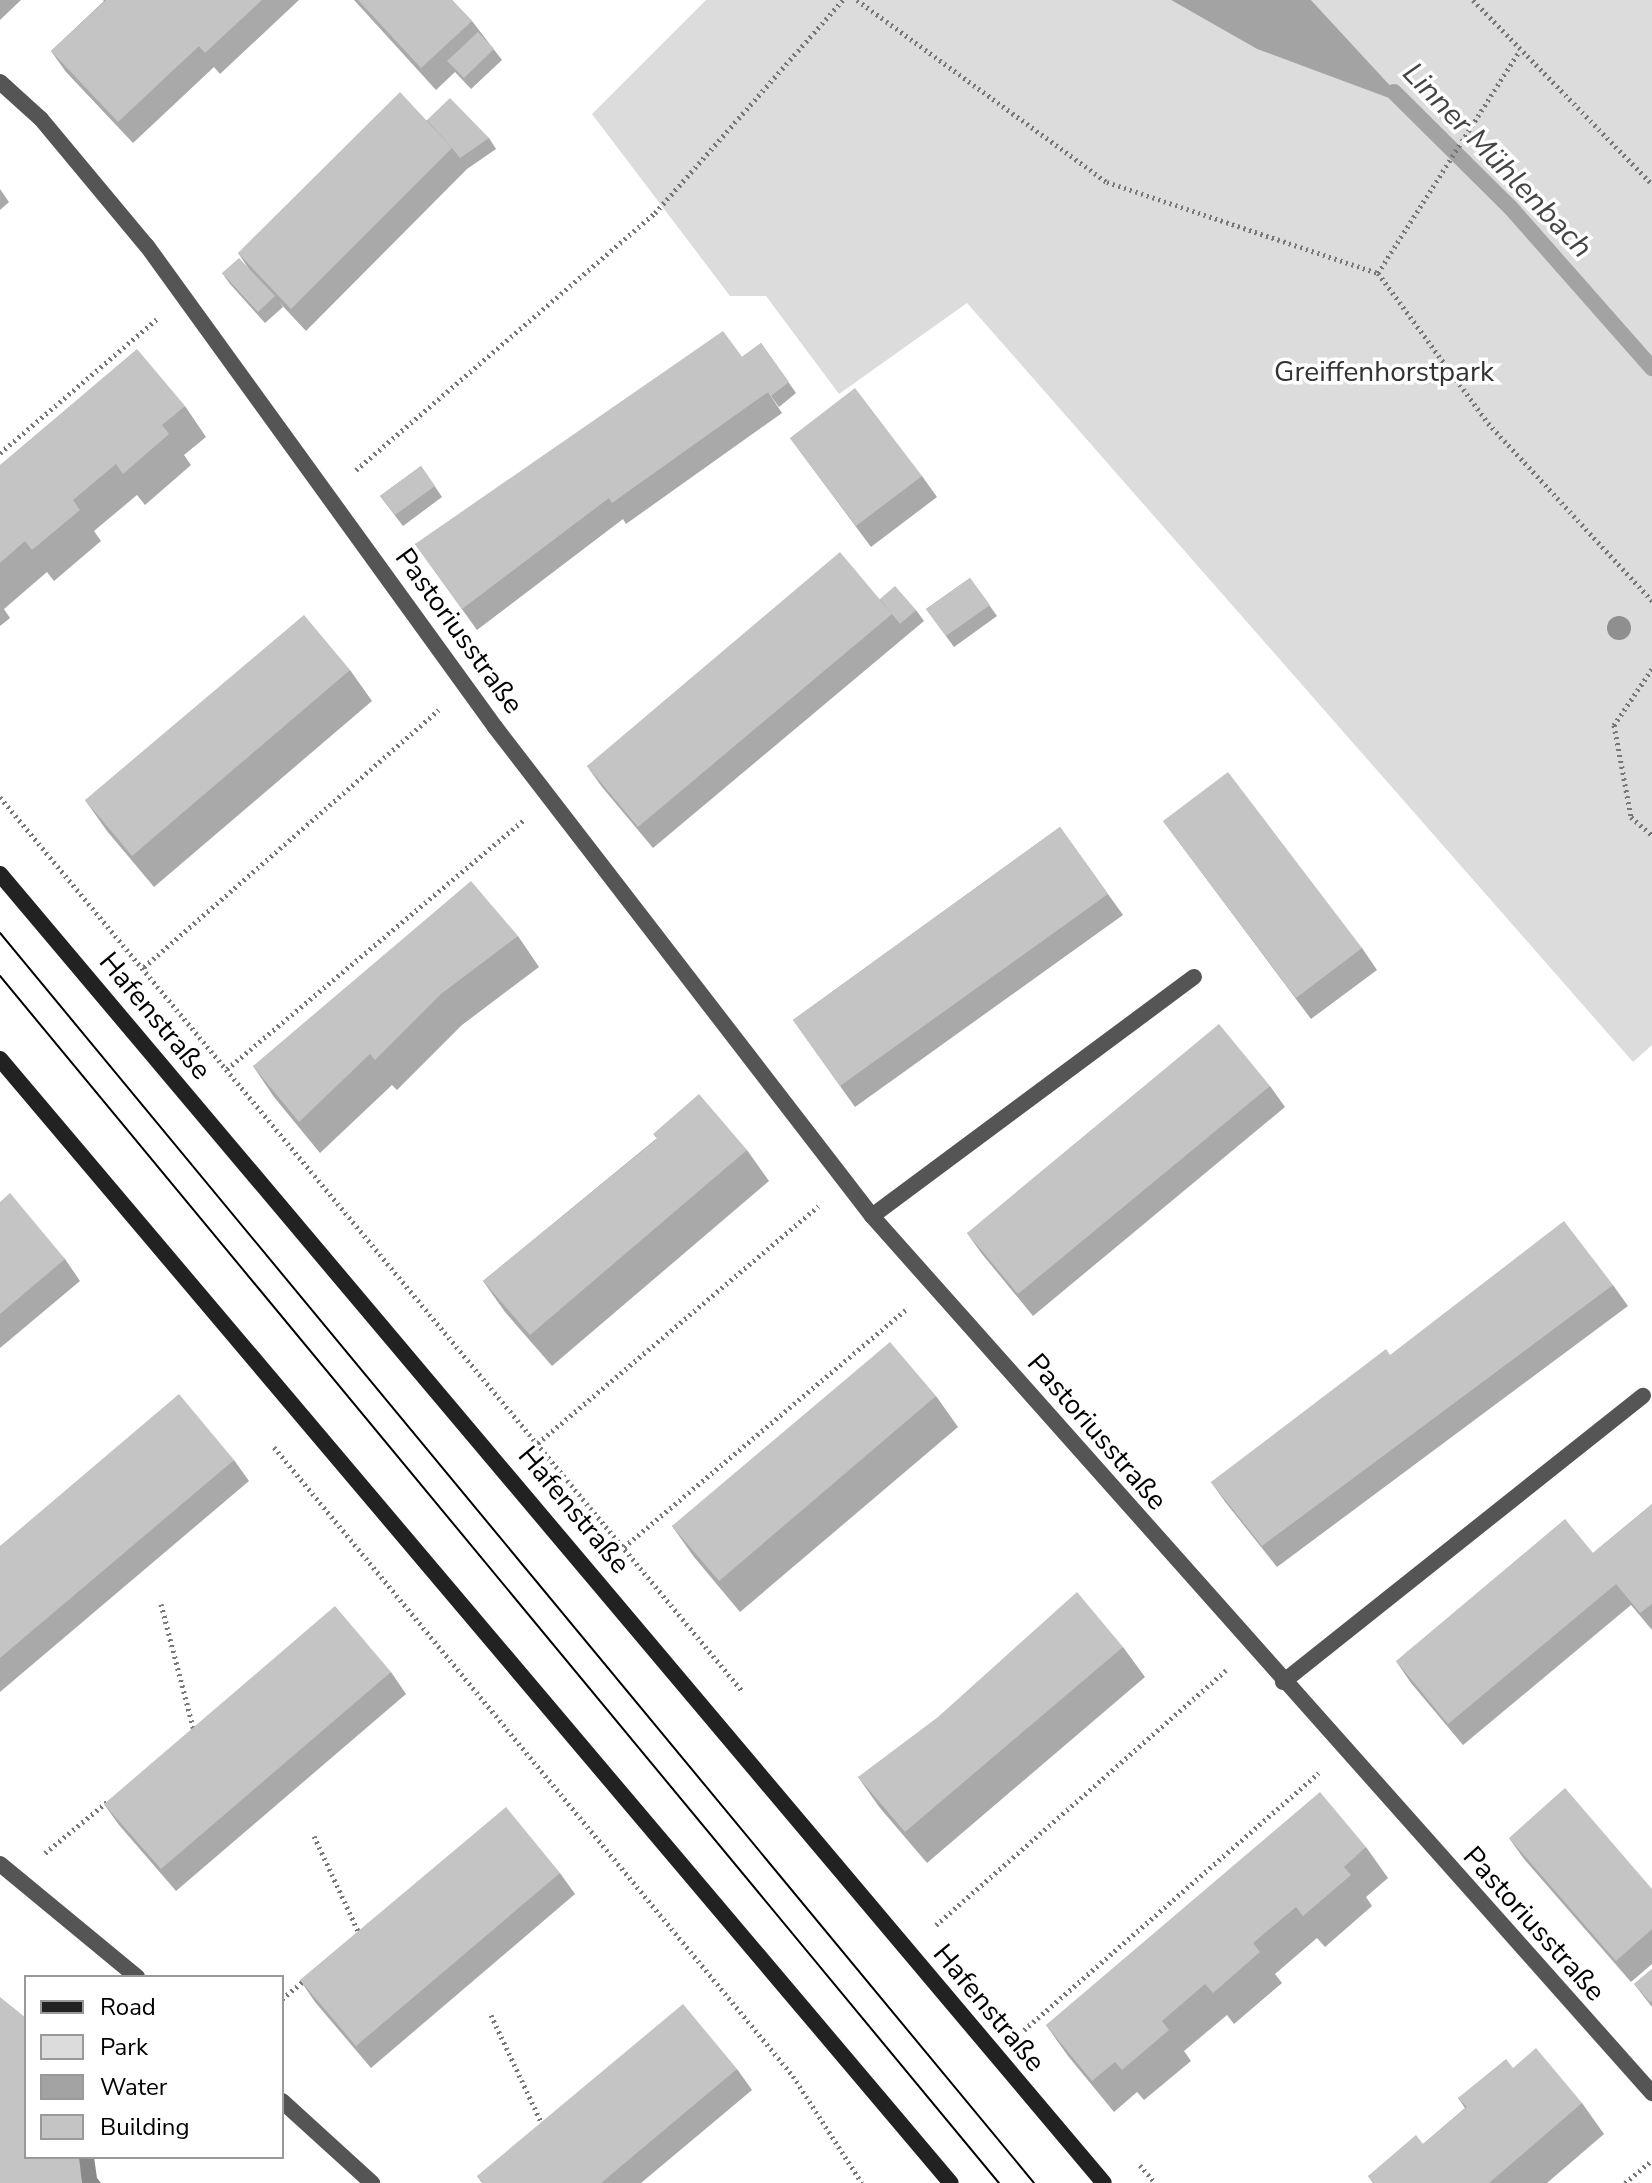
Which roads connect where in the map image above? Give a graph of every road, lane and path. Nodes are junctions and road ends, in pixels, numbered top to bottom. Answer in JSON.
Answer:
{"nodes":[{"id":1,"x":843,"y":0,"type":"edge"},
{"id":2,"x":857,"y":0,"type":"edge"},
{"id":3,"x":1473,"y":0,"type":"edge"},
{"id":4,"x":1519,"y":52,"type":"junction"},
{"id":5,"x":0,"y":82,"type":"edge"},
{"id":6,"x":1652,"y":184,"type":"edge"},
{"id":7,"x":1378,"y":273,"type":"junction"},
{"id":8,"x":184,"y":296,"type":"junction"},
{"id":9,"x":0,"y":453,"type":"edge"},
{"id":10,"x":329,"y":494,"type":"junction"},
{"id":11,"x":1652,"y":601,"type":"edge"},
{"id":12,"x":1652,"y":669,"type":"edge"},
{"id":13,"x":466,"y":686,"type":"junction"},
{"id":14,"x":0,"y":797,"type":"edge"},
{"id":15,"x":550,"y":798,"type":"junction"},
{"id":16,"x":1652,"y":835,"type":"edge"},
{"id":17,"x":0,"y":874,"type":"edge"},
{"id":18,"x":144,"y":967,"type":"junction"},
{"id":19,"x":1194,"y":977,"type":"dead end"},
{"id":20,"x":0,"y":1059,"type":"edge"},
{"id":21,"x":227,"y":1069,"type":"junction"},
{"id":22,"x":845,"y":1182,"type":"junction"},
{"id":23,"x":872,"y":1216,"type":"junction"},
{"id":24,"x":934,"y":1286,"type":"junction"},
{"id":25,"x":1643,"y":1396,"type":"dead end"},
{"id":26,"x":266,"y":1437,"type":"dead end"},
{"id":27,"x":538,"y":1443,"type":"junction"},
{"id":28,"x":624,"y":1547,"type":"junction"},
{"id":29,"x":161,"y":1604,"type":"dead end"},
{"id":30,"x":1253,"y":1647,"type":"junction"},
{"id":31,"x":1283,"y":1682,"type":"junction"},
{"id":32,"x":755,"y":1706,"type":"dead end"},
{"id":33,"x":206,"y":1721,"type":"edge"},
{"id":34,"x":194,"y":1731,"type":"junction"},
{"id":35,"x":182,"y":1741,"type":"edge"},
{"id":36,"x":1344,"y":1752,"type":"junction"},
{"id":37,"x":123,"y":1789,"type":"edge"},
{"id":38,"x":314,"y":1836,"type":"dead end"},
{"id":39,"x":0,"y":1864,"type":"edge"},
{"id":40,"x":16,"y":1877,"type":"junction"},
{"id":41,"x":925,"y":1914,"type":"dead end"},
{"id":42,"x":371,"y":1925,"type":"edge"},
{"id":43,"x":936,"y":1926,"type":"junction"},
{"id":44,"x":360,"y":1935,"type":"junction"},
{"id":45,"x":945,"y":1937,"type":"dead end"},
{"id":46,"x":349,"y":1944,"type":"edge"},
{"id":47,"x":315,"y":1972,"type":"edge"},
{"id":48,"x":135,"y":1975,"type":"edge"},
{"id":49,"x":284,"y":1997,"type":"edge"},
{"id":50,"x":491,"y":2015,"type":"dead end"},
{"id":51,"x":1014,"y":2018,"type":"dead end"},
{"id":52,"x":1024,"y":2030,"type":"junction"},
{"id":53,"x":1034,"y":2041,"type":"dead end"},
{"id":54,"x":1652,"y":2093,"type":"edge"},
{"id":55,"x":284,"y":2103,"type":"edge"},
{"id":56,"x":554,"y":2118,"type":"edge"},
{"id":57,"x":543,"y":2127,"type":"junction"},
{"id":58,"x":532,"y":2137,"type":"edge"},
{"id":59,"x":1135,"y":2159,"type":"dead end"},
{"id":60,"x":1652,"y":2160,"type":"edge"},
{"id":61,"x":372,"y":2183,"type":"edge"},
{"id":62,"x":862,"y":2183,"type":"edge"},
{"id":63,"x":951,"y":2183,"type":"edge"},
{"id":64,"x":1104,"y":2183,"type":"edge"},
{"id":65,"x":1155,"y":2183,"type":"edge"},
{"id":66,"x":1625,"y":2183,"type":"edge"}],
"edges":[{"from":1,"to":10,"type":"path"},
{"from":2,"to":7,"type":"path"},
{"from":3,"to":4,"type":"path"},
{"from":4,"to":6,"type":"path"},
{"from":4,"to":7,"type":"path"},
{"from":5,"to":8,"type":"street","name":"Pastoriusstraße"},
{"from":7,"to":11,"type":"path"},
{"from":8,"to":9,"type":"path"},
{"from":8,"to":10,"type":"street","name":"Pastoriusstraße"},
{"from":10,"to":13,"type":"street","name":"Pastoriusstraße"},
{"from":12,"to":16,"type":"path"},
{"from":13,"to":15,"type":"street","name":"Pastoriusstraße"},
{"from":13,"to":18,"type":"path"},
{"from":14,"to":18,"type":"path"},
{"from":15,"to":21,"type":"path"},
{"from":15,"to":22,"type":"street","name":"Pastoriusstraße"},
{"from":17,"to":64,"type":"main road","name":"Hafenstraße"},
{"from":18,"to":21,"type":"path"},
{"from":19,"to":23,"type":"street"},
{"from":20,"to":63,"type":"main road"},
{"from":21,"to":27,"type":"path"},
{"from":22,"to":23,"type":"street","name":"Pastoriusstraße"},
{"from":22,"to":27,"type":"path"},
{"from":23,"to":24,"type":"street","name":"Pastoriusstraße"},
{"from":24,"to":28,"type":"path"},
{"from":24,"to":30,"type":"street","name":"Pastoriusstraße"},
{"from":25,"to":31,"type":"street"},
{"from":26,"to":62,"type":"path"},
{"from":27,"to":28,"type":"path"},
{"from":28,"to":32,"type":"path"},
{"from":29,"to":34,"type":"path"},
{"from":30,"to":31,"type":"street","name":"Pastoriusstraße"},
{"from":30,"to":43,"type":"path"},
{"from":31,"to":36,"type":"street","name":"Pastoriusstraße"},
{"from":33,"to":34,"type":"path"},
{"from":34,"to":35,"type":"path"},
{"from":36,"to":52,"type":"path"},
{"from":36,"to":54,"type":"street","name":"Pastoriusstraße"},
{"from":37,"to":40,"type":"path"},
{"from":38,"to":44,"type":"path"},
{"from":39,"to":40,"type":"street"},
{"from":40,"to":48,"type":"street"},
{"from":41,"to":43,"type":"path"},
{"from":42,"to":44,"type":"path"},
{"from":43,"to":45,"type":"path"},
{"from":44,"to":46,"type":"path"},
{"from":47,"to":49,"type":"path"},
{"from":50,"to":57,"type":"path"},
{"from":51,"to":52,"type":"path"},
{"from":52,"to":53,"type":"path"},
{"from":55,"to":61,"type":"street"},
{"from":56,"to":57,"type":"path"},
{"from":57,"to":58,"type":"path"},
{"from":59,"to":65,"type":"path"},
{"from":60,"to":66,"type":"path"}]}
